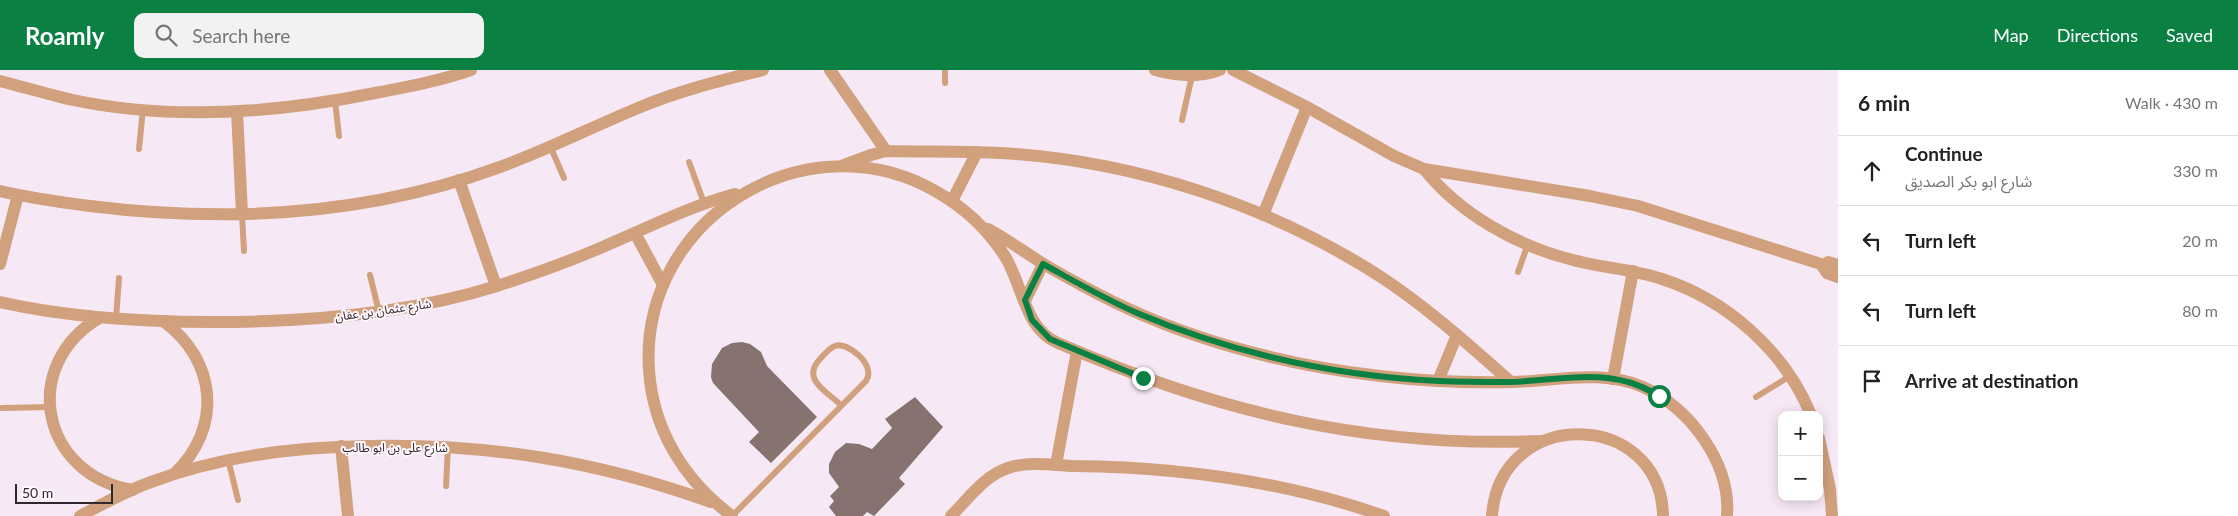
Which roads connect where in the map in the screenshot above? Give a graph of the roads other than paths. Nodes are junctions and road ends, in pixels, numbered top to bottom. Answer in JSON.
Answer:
{"nodes":[{"id":1,"x":471,"y":70,"type":"edge"},
{"id":2,"x":763,"y":70,"type":"edge"},
{"id":3,"x":830,"y":70,"type":"edge"},
{"id":4,"x":945,"y":70,"type":"edge"},
{"id":5,"x":1155,"y":70,"type":"edge"},
{"id":6,"x":1220,"y":70,"type":"edge"},
{"id":7,"x":1233,"y":70,"type":"edge"},
{"id":8,"x":1192,"y":76,"type":"junction"},
{"id":9,"x":0,"y":81,"type":"edge"},
{"id":10,"x":945,"y":83,"type":"dead end"},
{"id":11,"x":335,"y":101,"type":"junction"},
{"id":12,"x":1307,"y":108,"type":"junction"},
{"id":13,"x":143,"y":109,"type":"junction"},
{"id":14,"x":237,"y":111,"type":"junction"},
{"id":15,"x":1182,"y":120,"type":"dead end"},
{"id":16,"x":339,"y":136,"type":"dead end"},
{"id":17,"x":551,"y":148,"type":"junction"},
{"id":18,"x":139,"y":149,"type":"dead end"},
{"id":19,"x":886,"y":152,"type":"junction"},
{"id":20,"x":978,"y":152,"type":"junction"},
{"id":21,"x":689,"y":162,"type":"dead end"},
{"id":22,"x":842,"y":166,"type":"junction"},
{"id":23,"x":1424,"y":169,"type":"junction"},
{"id":24,"x":564,"y":178,"type":"dead end"},
{"id":25,"x":459,"y":180,"type":"junction"},
{"id":26,"x":748,"y":190,"type":"junction"},
{"id":27,"x":0,"y":191,"type":"edge"},
{"id":28,"x":18,"y":196,"type":"junction"},
{"id":29,"x":952,"y":201,"type":"junction"},
{"id":30,"x":704,"y":203,"type":"junction"},
{"id":31,"x":242,"y":214,"type":"junction"},
{"id":32,"x":1262,"y":214,"type":"junction"},
{"id":33,"x":981,"y":226,"type":"junction"},
{"id":34,"x":635,"y":233,"type":"junction"},
{"id":35,"x":1528,"y":244,"type":"junction"},
{"id":36,"x":244,"y":251,"type":"dead end"},
{"id":37,"x":0,"y":264,"type":"edge"},
{"id":38,"x":1043,"y":264,"type":"junction"},
{"id":39,"x":1824,"y":265,"type":"junction"},
{"id":40,"x":1838,"y":265,"type":"edge"},
{"id":41,"x":1633,"y":271,"type":"junction"},
{"id":42,"x":1518,"y":272,"type":"dead end"},
{"id":43,"x":370,"y":274,"type":"dead end"},
{"id":44,"x":1838,"y":277,"type":"edge"},
{"id":45,"x":119,"y":278,"type":"dead end"},
{"id":46,"x":664,"y":284,"type":"junction"},
{"id":47,"x":496,"y":286,"type":"junction"},
{"id":48,"x":1025,"y":300,"type":"junction"},
{"id":49,"x":0,"y":302,"type":"edge"},
{"id":50,"x":379,"y":312,"type":"junction"},
{"id":51,"x":99,"y":318,"type":"junction"},
{"id":52,"x":116,"y":319,"type":"junction"},
{"id":53,"x":163,"y":321,"type":"junction"},
{"id":54,"x":1457,"y":335,"type":"junction"},
{"id":55,"x":1077,"y":351,"type":"junction"},
{"id":56,"x":1790,"y":376,"type":"junction"},
{"id":57,"x":1613,"y":378,"type":"junction"},
{"id":58,"x":1438,"y":381,"type":"junction"},
{"id":59,"x":1511,"y":382,"type":"junction"},
{"id":60,"x":1756,"y":397,"type":"dead end"},
{"id":61,"x":842,"y":405,"type":"junction"},
{"id":62,"x":50,"y":407,"type":"junction"},
{"id":63,"x":2,"y":408,"type":"dead end"},
{"id":64,"x":1809,"y":411,"type":"edge"},
{"id":65,"x":1541,"y":441,"type":"junction"},
{"id":66,"x":341,"y":446,"type":"junction"},
{"id":67,"x":448,"y":446,"type":"junction"},
{"id":68,"x":1823,"y":454,"type":"edge"},
{"id":69,"x":228,"y":459,"type":"junction"},
{"id":70,"x":1056,"y":465,"type":"junction"},
{"id":71,"x":173,"y":475,"type":"junction"},
{"id":72,"x":446,"y":486,"type":"dead end"},
{"id":73,"x":133,"y":490,"type":"junction"},
{"id":74,"x":238,"y":500,"type":"dead end"},
{"id":75,"x":715,"y":503,"type":"junction"},
{"id":76,"x":80,"y":516,"type":"edge"},
{"id":77,"x":348,"y":516,"type":"edge"},
{"id":78,"x":732,"y":516,"type":"edge"},
{"id":79,"x":951,"y":516,"type":"edge"},
{"id":80,"x":1384,"y":516,"type":"edge"},
{"id":81,"x":1492,"y":516,"type":"edge"},
{"id":82,"x":1663,"y":516,"type":"edge"},
{"id":83,"x":1726,"y":516,"type":"edge"},
{"id":84,"x":1832,"y":516,"type":"edge"}],
"edges":[{"from":1,"to":11,"type":"street"},
{"from":2,"to":17,"type":"street"},
{"from":3,"to":19,"type":"street"},
{"from":4,"to":10,"type":"lane"},
{"from":5,"to":8,"type":"street"},
{"from":6,"to":8,"type":"street"},
{"from":7,"to":12,"type":"street"},
{"from":8,"to":15,"type":"lane"},
{"from":9,"to":13,"type":"street"},
{"from":11,"to":14,"type":"street"},
{"from":11,"to":16,"type":"lane"},
{"from":12,"to":23,"type":"street"},
{"from":12,"to":32,"type":"street"},
{"from":13,"to":14,"type":"street"},
{"from":13,"to":18,"type":"lane"},
{"from":14,"to":31,"type":"street"},
{"from":17,"to":24,"type":"lane"},
{"from":17,"to":25,"type":"street"},
{"from":19,"to":20,"type":"street"},
{"from":19,"to":22,"type":"street"},
{"from":20,"to":29,"type":"street"},
{"from":20,"to":32,"type":"street"},
{"from":21,"to":30,"type":"lane"},
{"from":22,"to":26,"type":"street"},
{"from":22,"to":29,"type":"street"},
{"from":23,"to":35,"type":"street"},
{"from":23,"to":39,"type":"street"},
{"from":25,"to":31,"type":"street"},
{"from":25,"to":47,"type":"street"},
{"from":26,"to":30,"type":"street","name":"شارع عثمان بن عفان"},
{"from":26,"to":46,"type":"street"},
{"from":27,"to":28,"type":"street"},
{"from":28,"to":31,"type":"street"},
{"from":28,"to":37,"type":"street"},
{"from":29,"to":33,"type":"street"},
{"from":30,"to":34,"type":"street","name":"شارع عثمان بن عفان"},
{"from":31,"to":36,"type":"lane"},
{"from":32,"to":54,"type":"street"},
{"from":33,"to":38,"type":"street"},
{"from":33,"to":48,"type":"street"},
{"from":34,"to":46,"type":"street"},
{"from":34,"to":47,"type":"street","name":"شارع عثمان بن عفان"},
{"from":35,"to":41,"type":"street"},
{"from":35,"to":42,"type":"lane"},
{"from":38,"to":48,"type":"street"},
{"from":38,"to":58,"type":"street"},
{"from":39,"to":40,"type":"street"},
{"from":39,"to":44,"type":"street"},
{"from":41,"to":56,"type":"street"},
{"from":41,"to":57,"type":"street"},
{"from":43,"to":50,"type":"lane"},
{"from":45,"to":52,"type":"lane"},
{"from":46,"to":75,"type":"street"},
{"from":47,"to":50,"type":"street","name":"شارع عثمان بن عفان"},
{"from":48,"to":55,"type":"street"},
{"from":49,"to":51,"type":"street","name":"شارع عثمان بن عفان"},
{"from":50,"to":53,"type":"street","name":"شارع عثمان بن عفان"},
{"from":51,"to":52,"type":"street","name":"شارع عثمان بن عفان"},
{"from":51,"to":62,"type":"street"},
{"from":52,"to":53,"type":"street","name":"شارع عثمان بن عفان"},
{"from":53,"to":71,"type":"street"},
{"from":54,"to":58,"type":"street"},
{"from":54,"to":59,"type":"street"},
{"from":55,"to":65,"type":"street"},
{"from":55,"to":70,"type":"street"},
{"from":56,"to":60,"type":"lane"},
{"from":56,"to":64,"type":"street"},
{"from":57,"to":59,"type":"street"},
{"from":57,"to":83,"type":"street"},
{"from":58,"to":59,"type":"street"},
{"from":61,"to":61,"type":"lane"},
{"from":61,"to":78,"type":"lane"},
{"from":62,"to":63,"type":"lane"},
{"from":62,"to":73,"type":"street"},
{"from":65,"to":81,"type":"street"},
{"from":65,"to":82,"type":"street"},
{"from":66,"to":67,"type":"street","name":"شارع على بن ابو طالب"},
{"from":66,"to":69,"type":"street","name":"شارع على بن ابو طالب"},
{"from":66,"to":77,"type":"street"},
{"from":67,"to":72,"type":"lane"},
{"from":67,"to":75,"type":"street","name":"شارع على بن ابو طالب"},
{"from":68,"to":84,"type":"street"},
{"from":69,"to":71,"type":"street","name":"شارع على بن ابو طالب"},
{"from":69,"to":74,"type":"lane"},
{"from":70,"to":79,"type":"street"},
{"from":70,"to":80,"type":"street"},
{"from":71,"to":73,"type":"street","name":"شارع على بن ابو طالب"},
{"from":73,"to":76,"type":"street","name":"شارع على بن ابو طالب"},
{"from":75,"to":78,"type":"street"}]}
